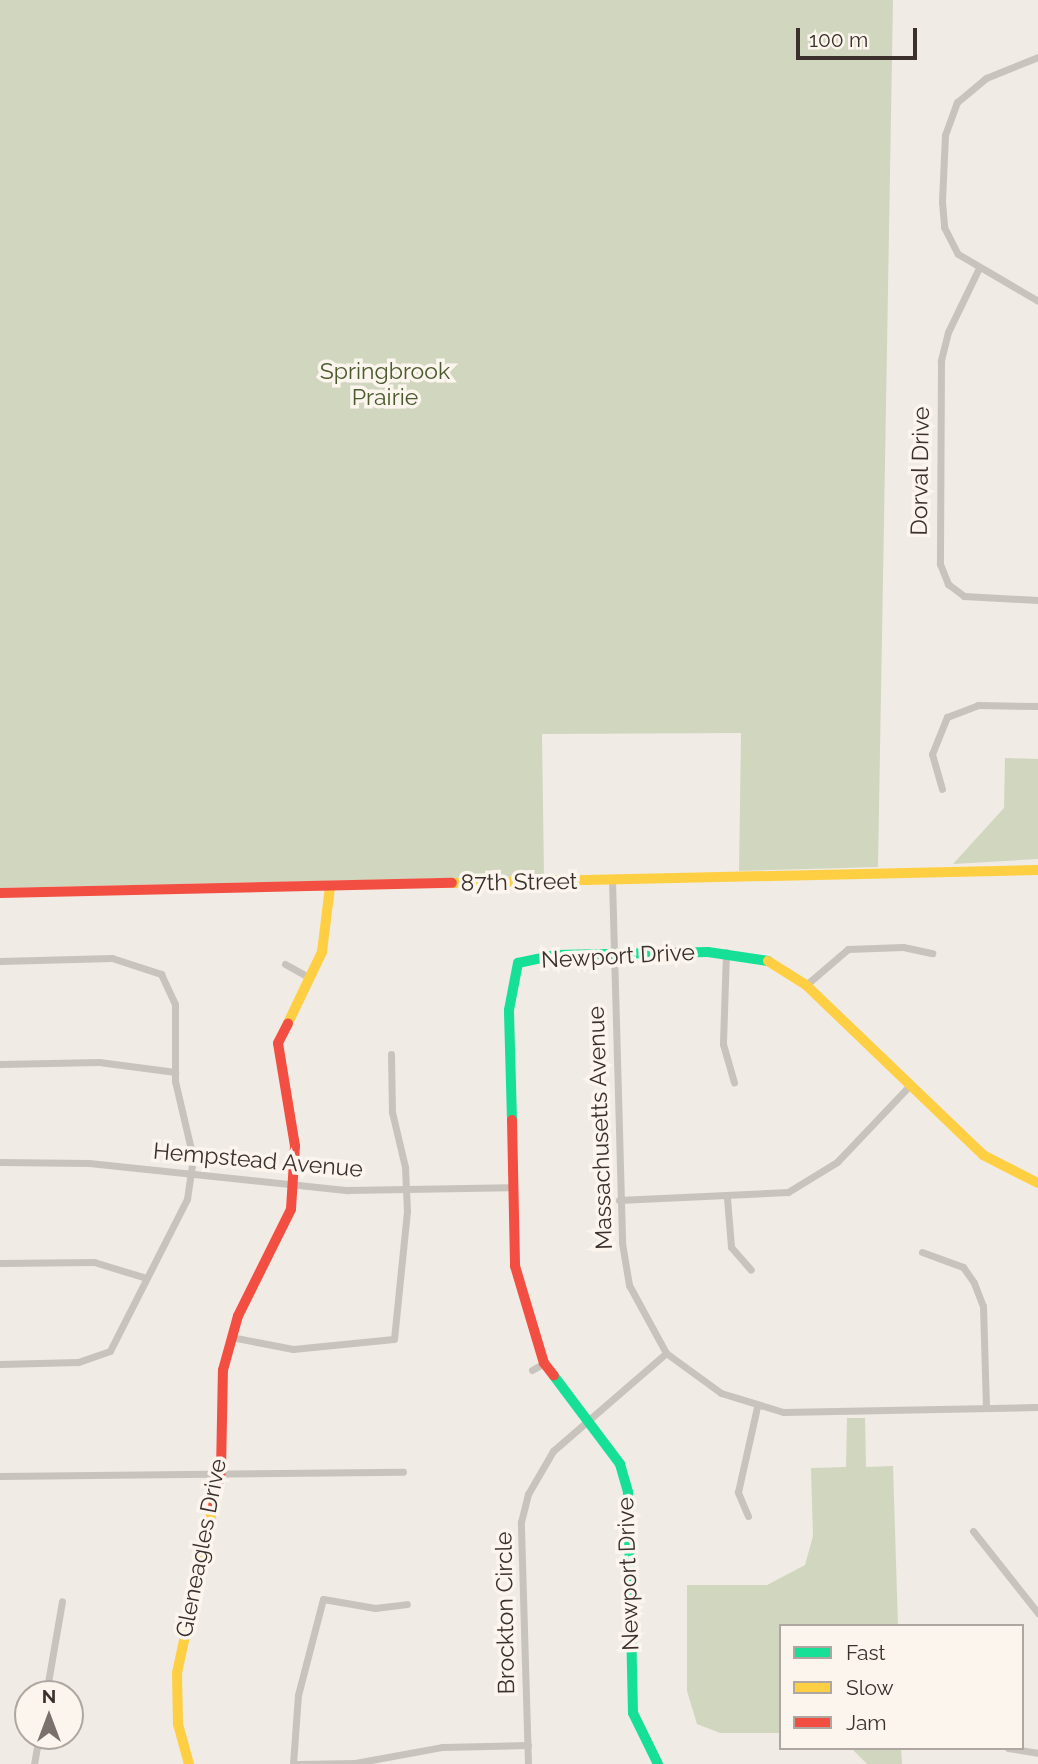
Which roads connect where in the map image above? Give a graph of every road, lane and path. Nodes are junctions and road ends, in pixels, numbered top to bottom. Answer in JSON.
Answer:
{"nodes":[{"id":1,"x":1038,"y":57,"type":"edge"},
{"id":2,"x":978,"y":270,"type":"junction"},
{"id":3,"x":1038,"y":301,"type":"edge"},
{"id":4,"x":1038,"y":600,"type":"edge"},
{"id":5,"x":1038,"y":706,"type":"edge"},
{"id":6,"x":942,"y":789,"type":"dead end"},
{"id":7,"x":1038,"y":870,"type":"edge"},
{"id":8,"x":612,"y":880,"type":"junction"},
{"id":9,"x":330,"y":887,"type":"junction"},
{"id":10,"x":0,"y":893,"type":"edge"},
{"id":11,"x":726,"y":952,"type":"junction"},
{"id":12,"x":932,"y":953,"type":"dead end"},
{"id":13,"x":614,"y":954,"type":"junction"},
{"id":14,"x":0,"y":961,"type":"edge"},
{"id":15,"x":285,"y":964,"type":"dead end"},
{"id":16,"x":308,"y":977,"type":"junction"},
{"id":17,"x":806,"y":985,"type":"junction"},
{"id":18,"x":391,"y":1054,"type":"dead end"},
{"id":19,"x":0,"y":1064,"type":"edge"},
{"id":20,"x":175,"y":1072,"type":"junction"},
{"id":21,"x":734,"y":1082,"type":"dead end"},
{"id":22,"x":910,"y":1085,"type":"junction"},
{"id":23,"x":0,"y":1162,"type":"edge"},
{"id":24,"x":192,"y":1174,"type":"junction"},
{"id":25,"x":1038,"y":1183,"type":"edge"},
{"id":26,"x":296,"y":1185,"type":"junction"},
{"id":27,"x":513,"y":1187,"type":"junction"},
{"id":28,"x":405,"y":1190,"type":"junction"},
{"id":29,"x":727,"y":1198,"type":"junction"},
{"id":30,"x":619,"y":1200,"type":"junction"},
{"id":31,"x":922,"y":1252,"type":"dead end"},
{"id":32,"x":0,"y":1263,"type":"edge"},
{"id":33,"x":751,"y":1270,"type":"dead end"},
{"id":34,"x":143,"y":1277,"type":"junction"},
{"id":35,"x":231,"y":1337,"type":"junction"},
{"id":36,"x":666,"y":1353,"type":"junction"},
{"id":37,"x":544,"y":1363,"type":"junction"},
{"id":38,"x":0,"y":1364,"type":"edge"},
{"id":39,"x":532,"y":1370,"type":"dead end"},
{"id":40,"x":757,"y":1407,"type":"junction"},
{"id":41,"x":1038,"y":1407,"type":"edge"},
{"id":42,"x":986,"y":1408,"type":"junction"},
{"id":43,"x":586,"y":1421,"type":"junction"},
{"id":44,"x":221,"y":1471,"type":"junction"},
{"id":45,"x":403,"y":1472,"type":"dead end"},
{"id":46,"x":0,"y":1476,"type":"edge"},
{"id":47,"x":748,"y":1516,"type":"dead end"},
{"id":48,"x":973,"y":1531,"type":"dead end"},
{"id":49,"x":62,"y":1601,"type":"dead end"},
{"id":50,"x":407,"y":1604,"type":"dead end"},
{"id":51,"x":1038,"y":1613,"type":"edge"},
{"id":52,"x":48,"y":1680,"type":"edge"},
{"id":53,"x":528,"y":1745,"type":"junction"},
{"id":54,"x":1020,"y":1750,"type":"edge"},
{"id":55,"x":1038,"y":1753,"type":"edge"},
{"id":56,"x":188,"y":1764,"type":"edge"},
{"id":57,"x":295,"y":1764,"type":"edge"},
{"id":58,"x":528,"y":1764,"type":"edge"},
{"id":59,"x":658,"y":1764,"type":"edge"}],
"edges":[{"from":1,"to":2,"type":"street"},
{"from":2,"to":3,"type":"street"},
{"from":2,"to":4,"type":"street","name":"Dorval Drive"},
{"from":5,"to":6,"type":"street"},
{"from":7,"to":8,"type":"street","name":"87th Street"},
{"from":8,"to":9,"type":"street","name":"87th Street"},
{"from":8,"to":13,"type":"street","name":"Massachusetts Avenue"},
{"from":9,"to":10,"type":"street","name":"87th Street"},
{"from":9,"to":16,"type":"street","name":"Gleneagles Drive"},
{"from":11,"to":13,"type":"street","name":"Newport Drive"},
{"from":11,"to":17,"type":"street","name":"Newport Drive"},
{"from":11,"to":21,"type":"street"},
{"from":12,"to":17,"type":"street"},
{"from":13,"to":27,"type":"street","name":"Newport Drive"},
{"from":13,"to":30,"type":"street","name":"Massachusetts Avenue"},
{"from":14,"to":20,"type":"street"},
{"from":15,"to":16,"type":"street"},
{"from":16,"to":26,"type":"street","name":"Gleneagles Drive"},
{"from":17,"to":22,"type":"street","name":"Newport Drive"},
{"from":18,"to":28,"type":"street"},
{"from":19,"to":20,"type":"street"},
{"from":20,"to":24,"type":"street"},
{"from":22,"to":25,"type":"street","name":"Newport Drive"},
{"from":22,"to":29,"type":"street"},
{"from":23,"to":24,"type":"street","name":"Hempstead Avenue"},
{"from":24,"to":26,"type":"street","name":"Hempstead Avenue"},
{"from":24,"to":34,"type":"street"},
{"from":26,"to":28,"type":"street","name":"Hempstead Avenue"},
{"from":26,"to":35,"type":"street","name":"Gleneagles Drive"},
{"from":27,"to":28,"type":"street","name":"Hempstead Avenue"},
{"from":27,"to":37,"type":"street","name":"Newport Drive"},
{"from":28,"to":35,"type":"street"},
{"from":29,"to":30,"type":"street"},
{"from":29,"to":33,"type":"street"},
{"from":30,"to":36,"type":"street","name":"Massachusetts Avenue"},
{"from":31,"to":42,"type":"street"},
{"from":32,"to":34,"type":"street"},
{"from":34,"to":38,"type":"street"},
{"from":35,"to":44,"type":"street","name":"Gleneagles Drive"},
{"from":36,"to":40,"type":"street","name":"Massachusetts Avenue"},
{"from":36,"to":43,"type":"street","name":"Brockton Circle"},
{"from":37,"to":39,"type":"street"},
{"from":37,"to":43,"type":"street","name":"Newport Drive"},
{"from":40,"to":42,"type":"street","name":"Massachusetts Avenue"},
{"from":40,"to":47,"type":"street"},
{"from":41,"to":42,"type":"street","name":"Massachusetts Avenue"},
{"from":43,"to":53,"type":"street","name":"Brockton Circle"},
{"from":43,"to":59,"type":"street","name":"Newport Drive"},
{"from":44,"to":45,"type":"street"},
{"from":44,"to":46,"type":"street"},
{"from":44,"to":56,"type":"street","name":"Gleneagles Drive"},
{"from":48,"to":51,"type":"street"},
{"from":49,"to":52,"type":"street"},
{"from":50,"to":57,"type":"street"},
{"from":53,"to":57,"type":"street"},
{"from":53,"to":58,"type":"street","name":"Brockton Circle"},
{"from":54,"to":55,"type":"street"}]}
